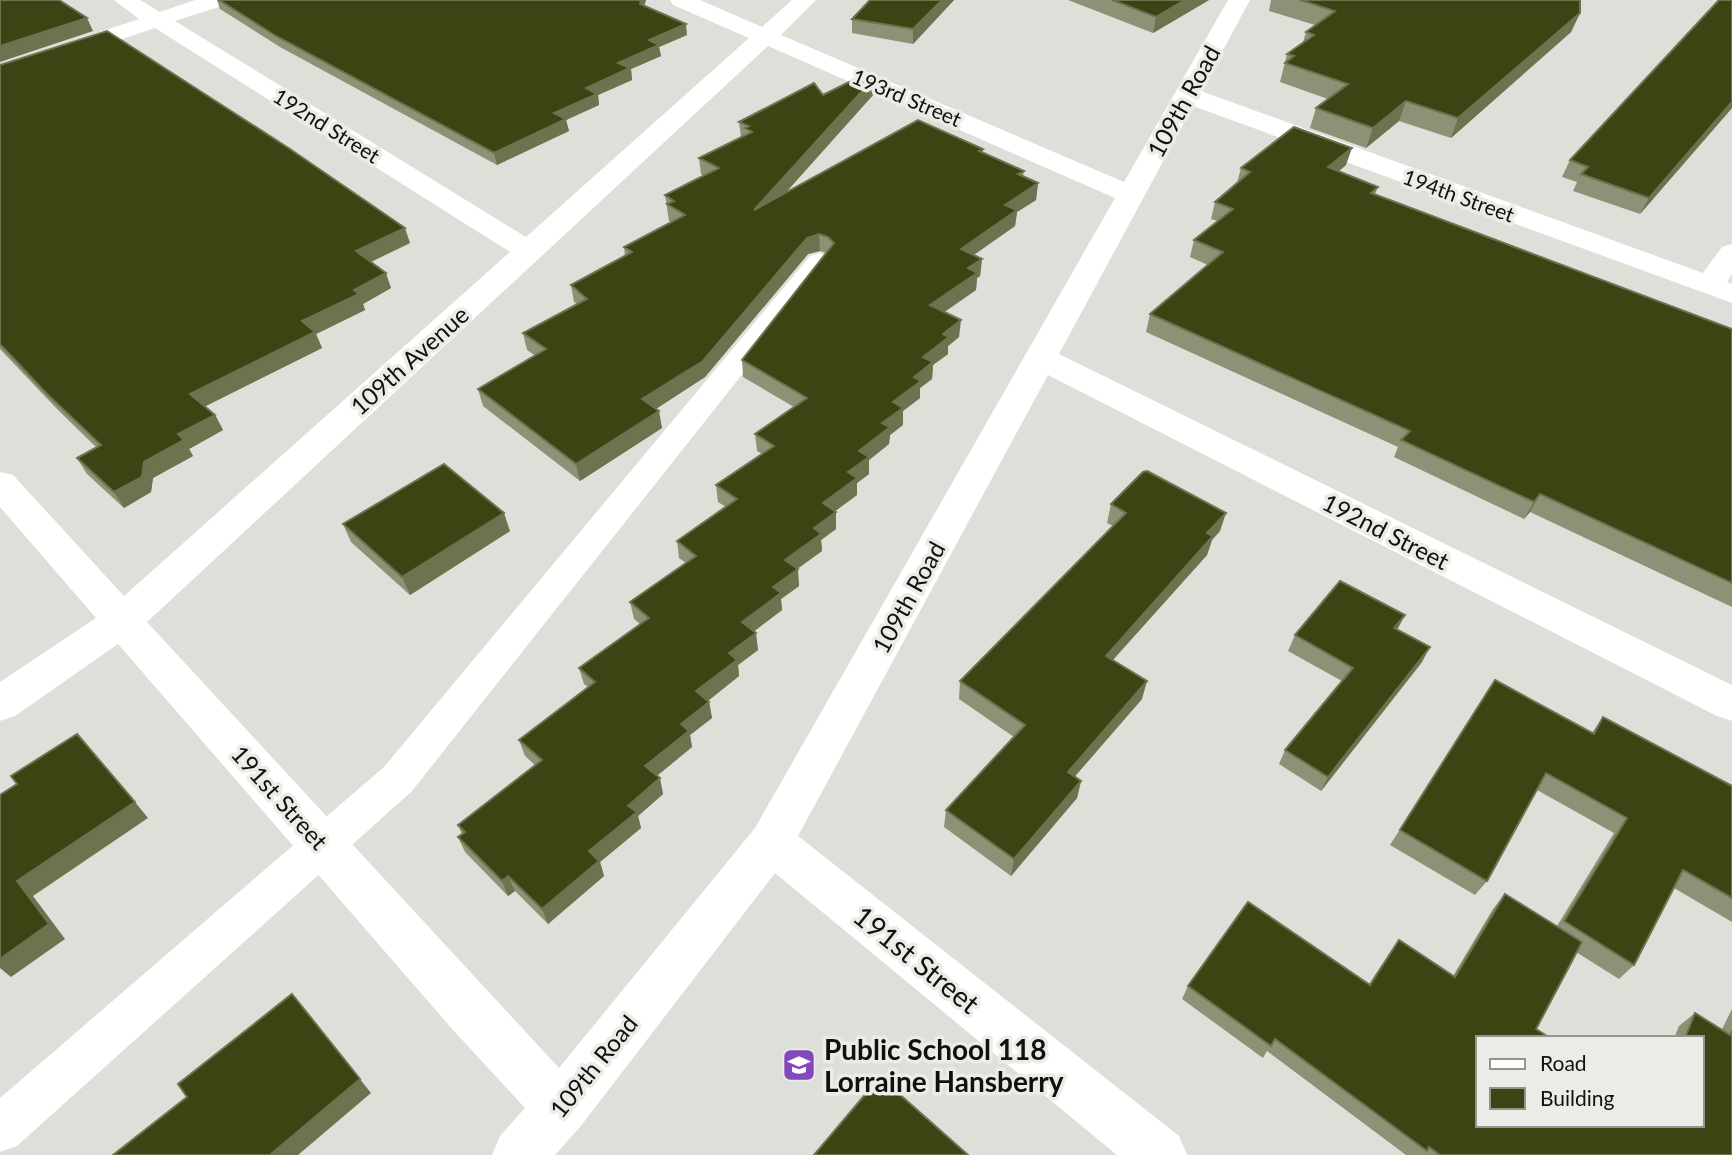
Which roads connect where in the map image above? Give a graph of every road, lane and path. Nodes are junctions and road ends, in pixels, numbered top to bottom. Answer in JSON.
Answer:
{"nodes":[{"id":1,"x":125,"y":0,"type":"edge"},
{"id":2,"x":216,"y":0,"type":"edge"},
{"id":3,"x":681,"y":0,"type":"edge"},
{"id":4,"x":805,"y":0,"type":"edge"},
{"id":5,"x":1239,"y":0,"type":"edge"},
{"id":6,"x":157,"y":20,"type":"junction"},
{"id":7,"x":765,"y":36,"type":"junction"},
{"id":8,"x":0,"y":73,"type":"edge"},
{"id":9,"x":1187,"y":95,"type":"junction"},
{"id":10,"x":1132,"y":195,"type":"junction"},
{"id":11,"x":529,"y":251,"type":"junction"},
{"id":12,"x":1732,"y":253,"type":"edge"},
{"id":13,"x":819,"y":261,"type":"edge"},
{"id":14,"x":1720,"y":290,"type":"edge"},
{"id":15,"x":1040,"y":358,"type":"junction"},
{"id":16,"x":0,"y":484,"type":"edge"},
{"id":17,"x":122,"y":621,"type":"junction"},
{"id":18,"x":0,"y":704,"type":"edge"},
{"id":19,"x":1732,"y":704,"type":"edge"},
{"id":20,"x":771,"y":842,"type":"junction"},
{"id":21,"x":323,"y":845,"type":"junction"},
{"id":22,"x":561,"y":1108,"type":"junction"},
{"id":23,"x":0,"y":1129,"type":"edge"},
{"id":24,"x":519,"y":1155,"type":"edge"},
{"id":25,"x":1160,"y":1155,"type":"edge"}],
"edges":[{"from":1,"to":6,"type":"street","name":"192nd Street"},
{"from":2,"to":6,"type":"street"},
{"from":3,"to":7,"type":"street","name":"193rd Street"},
{"from":4,"to":7,"type":"street","name":"109th Avenue"},
{"from":5,"to":9,"type":"street","name":"109th Road"},
{"from":6,"to":8,"type":"street"},
{"from":6,"to":11,"type":"street","name":"192nd Street"},
{"from":7,"to":10,"type":"street","name":"193rd Street"},
{"from":7,"to":11,"type":"street","name":"109th Avenue"},
{"from":9,"to":10,"type":"street","name":"109th Road"},
{"from":9,"to":14,"type":"street","name":"194th Street"},
{"from":10,"to":15,"type":"street","name":"109th Road"},
{"from":11,"to":17,"type":"street","name":"109th Avenue"},
{"from":12,"to":14,"type":"street"},
{"from":13,"to":21,"type":"lane"},
{"from":15,"to":19,"type":"street","name":"192nd Street"},
{"from":15,"to":20,"type":"street","name":"109th Road"},
{"from":16,"to":17,"type":"street","name":"191st Street"},
{"from":17,"to":18,"type":"street","name":"109th Avenue"},
{"from":17,"to":21,"type":"street","name":"191st Street"},
{"from":20,"to":22,"type":"street","name":"109th Road"},
{"from":20,"to":25,"type":"street","name":"191st Street"},
{"from":21,"to":22,"type":"street","name":"191st Street"},
{"from":21,"to":23,"type":"lane"},
{"from":22,"to":24,"type":"street","name":"109th Road"}]}
